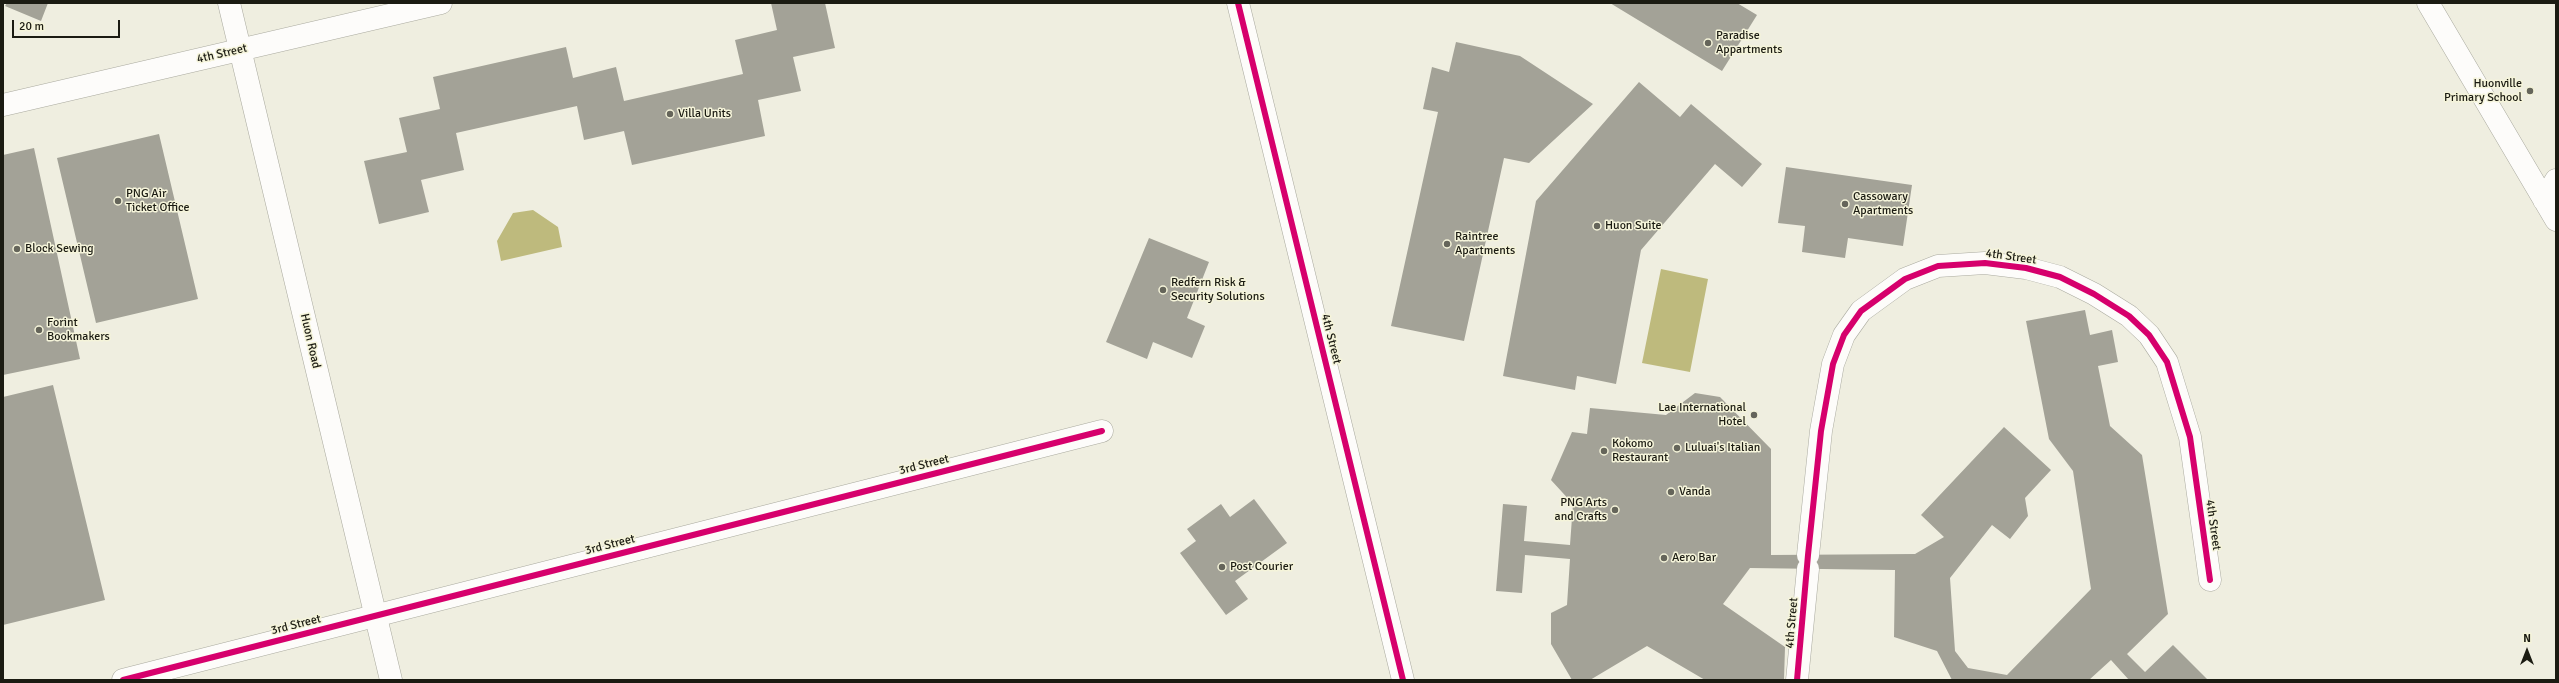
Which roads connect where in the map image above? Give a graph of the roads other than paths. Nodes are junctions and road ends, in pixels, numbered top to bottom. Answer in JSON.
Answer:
{"nodes":[{"id":1,"x":229,"y":3,"type":"edge"},
{"id":2,"x":441,"y":3,"type":"edge"},
{"id":3,"x":1238,"y":3,"type":"edge"},
{"id":4,"x":2428,"y":3,"type":"edge"},
{"id":5,"x":241,"y":50,"type":"junction"},
{"id":6,"x":3,"y":105,"type":"edge"},
{"id":7,"x":2556,"y":180,"type":"edge"},
{"id":8,"x":2544,"y":200,"type":"junction"},
{"id":9,"x":2556,"y":220,"type":"edge"},
{"id":10,"x":1102,"y":431,"type":"dead end"},
{"id":11,"x":2210,"y":580,"type":"dead end"},
{"id":12,"x":376,"y":616,"type":"junction"},
{"id":13,"x":123,"y":680,"type":"edge"},
{"id":14,"x":391,"y":680,"type":"edge"},
{"id":15,"x":1403,"y":680,"type":"edge"},
{"id":16,"x":1797,"y":680,"type":"edge"}],
"edges":[{"from":1,"to":5,"type":"street","name":"Huon Road"},
{"from":2,"to":5,"type":"street","name":"4th Street"},
{"from":3,"to":15,"type":"street","name":"4th Street"},
{"from":4,"to":8,"type":"street"},
{"from":5,"to":6,"type":"street","name":"4th Street"},
{"from":5,"to":12,"type":"street","name":"Huon Road"},
{"from":7,"to":8,"type":"street"},
{"from":8,"to":9,"type":"street"},
{"from":10,"to":12,"type":"street","name":"3rd Street"},
{"from":11,"to":16,"type":"street","name":"4th Street"},
{"from":12,"to":13,"type":"street","name":"3rd Street"},
{"from":12,"to":14,"type":"street","name":"Huon Road"}]}
